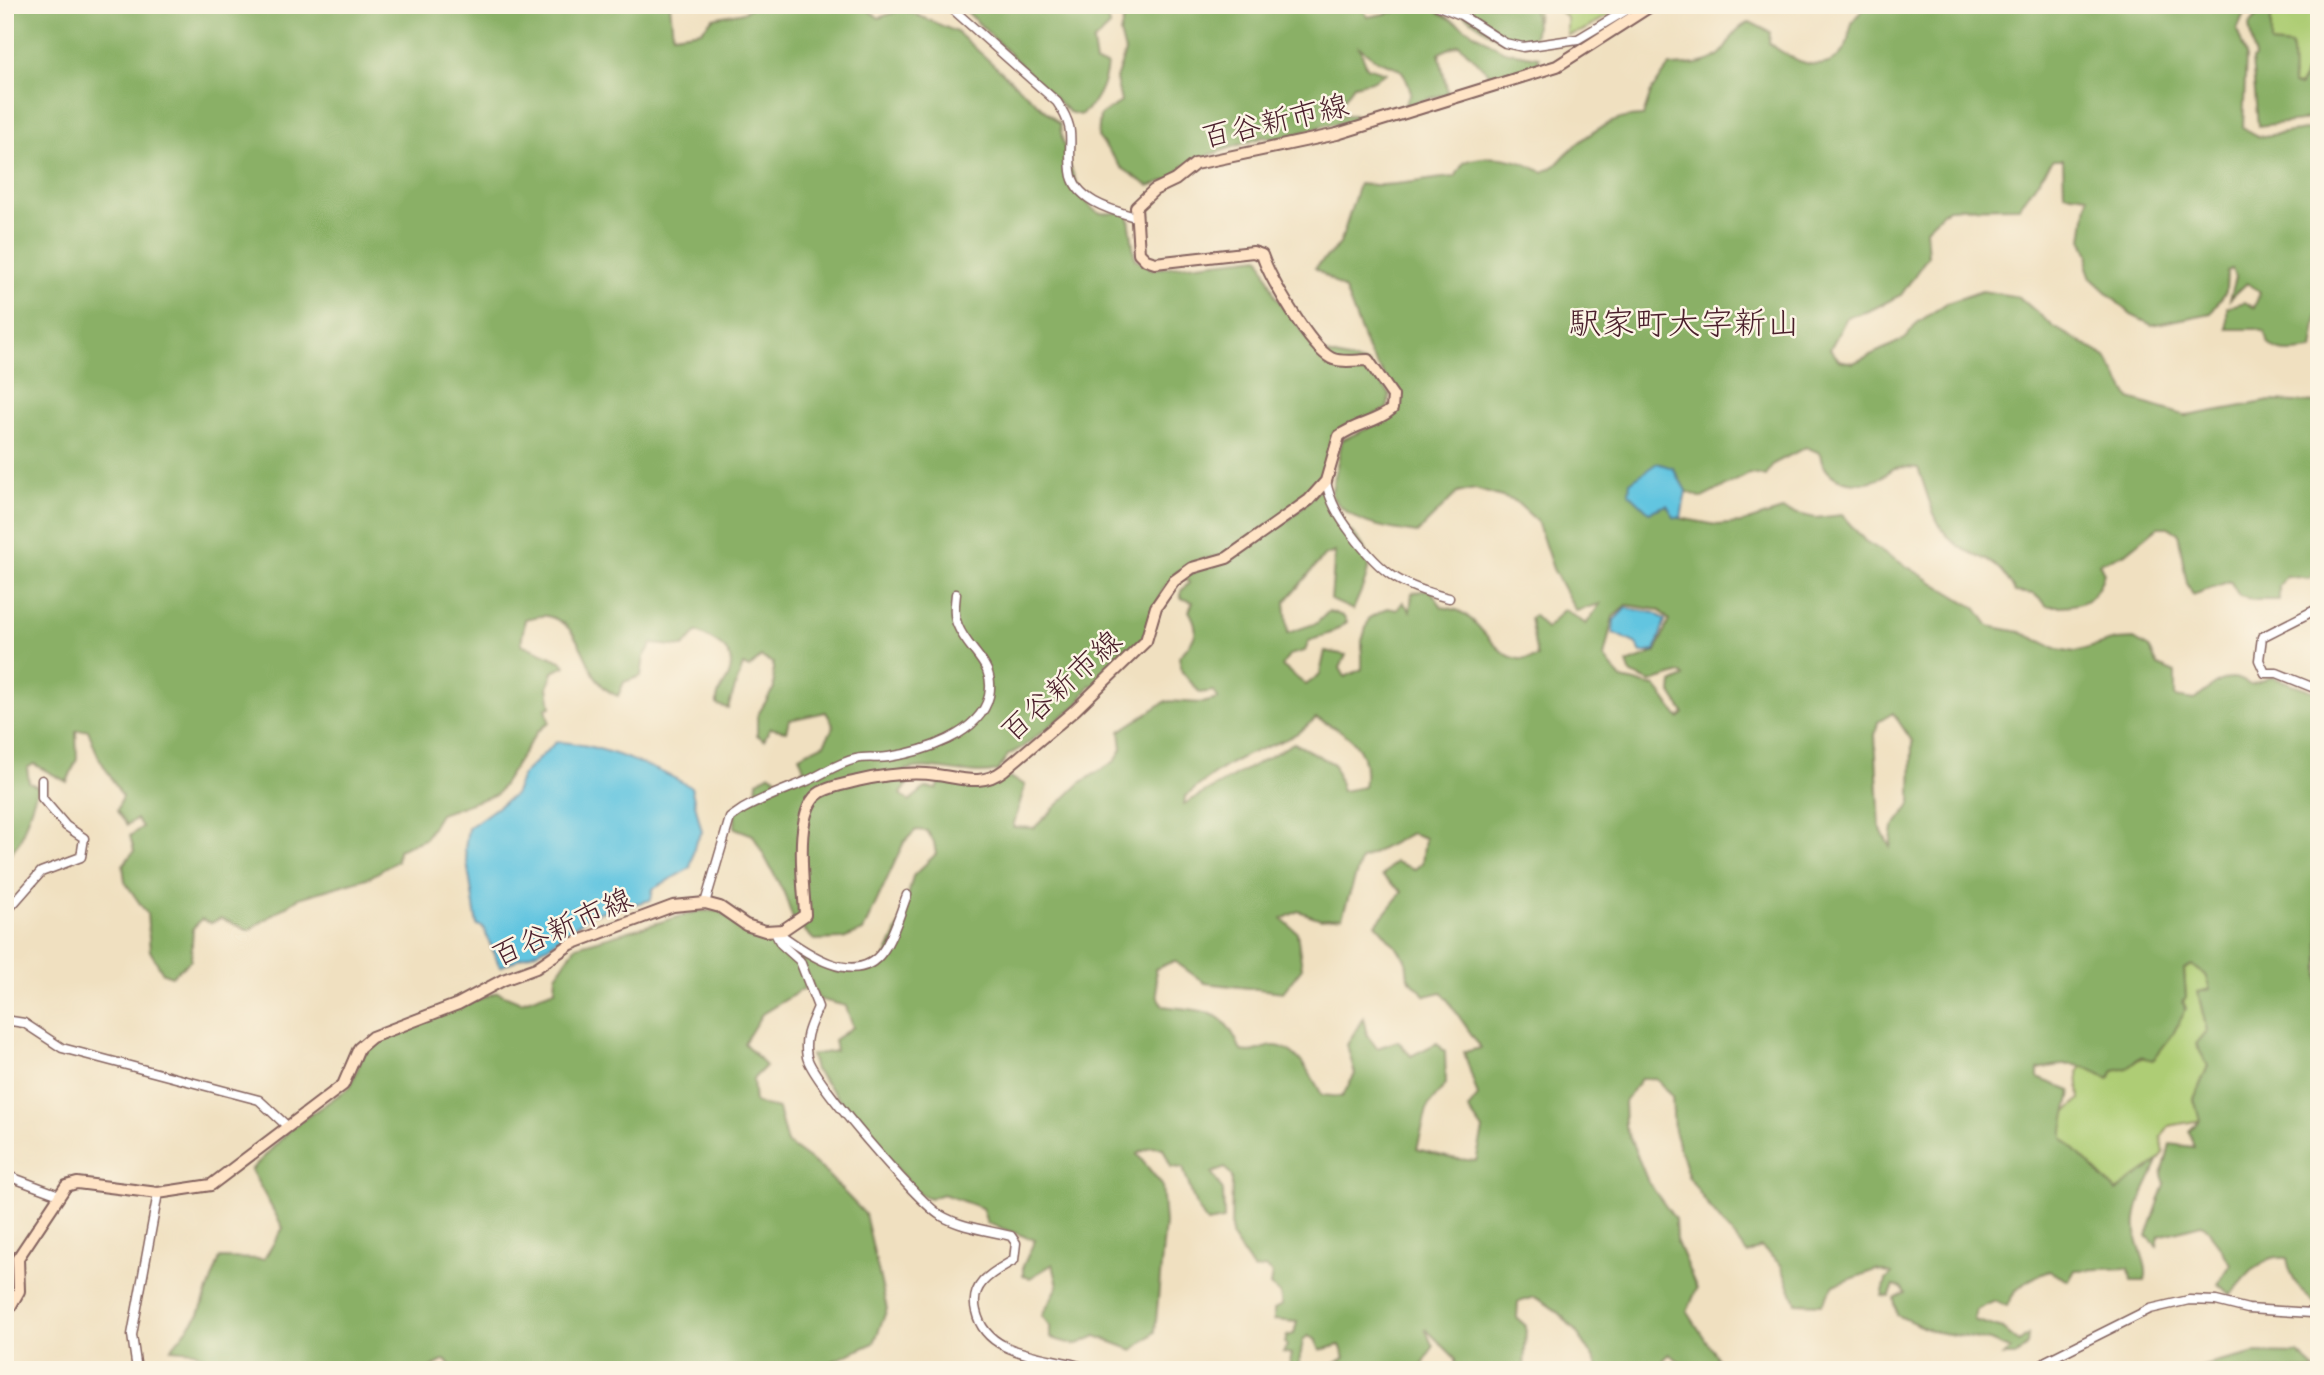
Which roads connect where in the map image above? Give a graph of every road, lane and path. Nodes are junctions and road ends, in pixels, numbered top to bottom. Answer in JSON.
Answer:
{"nodes":[{"id":1,"x":948,"y":5,"type":"edge"},
{"id":2,"x":1436,"y":5,"type":"edge"},
{"id":3,"x":1635,"y":5,"type":"edge"},
{"id":4,"x":1652,"y":5,"type":"edge"},
{"id":5,"x":1135,"y":216,"type":"junction"},
{"id":6,"x":1326,"y":481,"type":"junction"},
{"id":7,"x":956,"y":594,"type":"dead end"},
{"id":8,"x":1449,"y":598,"type":"dead end"},
{"id":9,"x":2319,"y":608,"type":"edge"},
{"id":10,"x":2319,"y":690,"type":"edge"},
{"id":11,"x":42,"y":780,"type":"dead end"},
{"id":12,"x":907,"y":895,"type":"dead end"},
{"id":13,"x":705,"y":902,"type":"junction"},
{"id":14,"x":5,"y":913,"type":"edge"},
{"id":15,"x":774,"y":931,"type":"junction"},
{"id":16,"x":5,"y":1020,"type":"edge"},
{"id":17,"x":287,"y":1126,"type":"junction"},
{"id":18,"x":5,"y":1172,"type":"edge"},
{"id":19,"x":158,"y":1193,"type":"junction"},
{"id":20,"x":59,"y":1195,"type":"junction"},
{"id":21,"x":5,"y":1316,"type":"edge"},
{"id":22,"x":2319,"y":1318,"type":"edge"},
{"id":23,"x":138,"y":1370,"type":"edge"},
{"id":24,"x":1093,"y":1370,"type":"edge"},
{"id":25,"x":2036,"y":1370,"type":"edge"}],
"edges":[{"from":1,"to":5,"type":"street"},
{"from":2,"to":3,"type":"street"},
{"from":4,"to":5,"type":"main road","name":"百谷新市線"},
{"from":5,"to":6,"type":"main road","name":"百谷新市線"},
{"from":6,"to":8,"type":"street"},
{"from":6,"to":15,"type":"main road","name":"百谷新市線"},
{"from":7,"to":13,"type":"street"},
{"from":9,"to":10,"type":"street"},
{"from":11,"to":14,"type":"street"},
{"from":12,"to":15,"type":"street"},
{"from":13,"to":15,"type":"main road"},
{"from":13,"to":17,"type":"main road","name":"百谷新市線"},
{"from":15,"to":24,"type":"street"},
{"from":16,"to":17,"type":"street"},
{"from":17,"to":19,"type":"main road","name":"百谷新市線"},
{"from":18,"to":20,"type":"street"},
{"from":19,"to":20,"type":"main road","name":"百谷新市線"},
{"from":19,"to":23,"type":"street"},
{"from":20,"to":21,"type":"main road"},
{"from":22,"to":25,"type":"street"}]}
